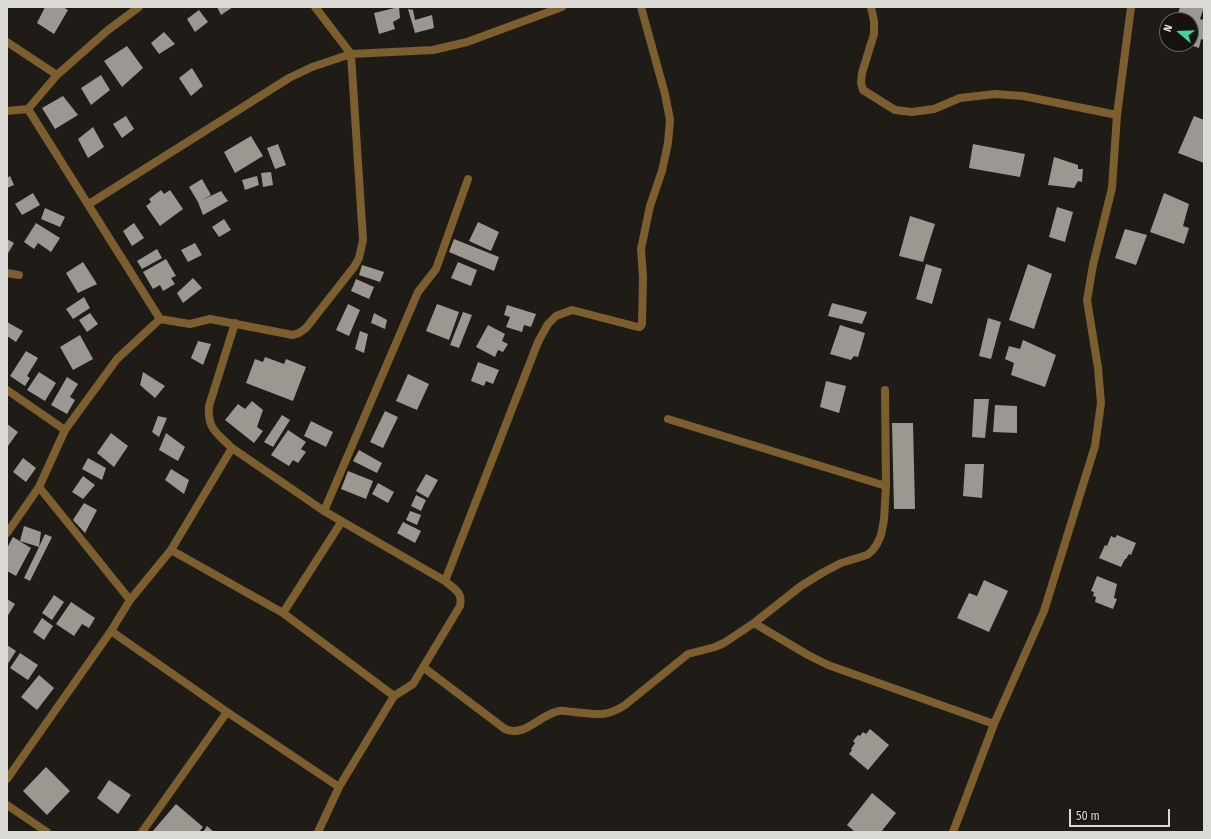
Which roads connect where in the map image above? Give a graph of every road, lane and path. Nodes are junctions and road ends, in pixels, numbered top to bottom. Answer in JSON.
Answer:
{"nodes":[{"id":1,"x":139,"y":7,"type":"edge"},
{"id":2,"x":315,"y":7,"type":"edge"},
{"id":3,"x":562,"y":7,"type":"edge"},
{"id":4,"x":641,"y":7,"type":"edge"},
{"id":5,"x":871,"y":7,"type":"edge"},
{"id":6,"x":1131,"y":7,"type":"edge"},
{"id":7,"x":7,"y":42,"type":"edge"},
{"id":8,"x":351,"y":54,"type":"junction"},
{"id":9,"x":57,"y":75,"type":"junction"},
{"id":10,"x":28,"y":109,"type":"junction"},
{"id":11,"x":7,"y":111,"type":"edge"},
{"id":12,"x":1117,"y":115,"type":"junction"},
{"id":13,"x":468,"y":179,"type":"dead end"},
{"id":14,"x":89,"y":204,"type":"junction"},
{"id":15,"x":7,"y":273,"type":"edge"},
{"id":16,"x":19,"y":275,"type":"dead end"},
{"id":17,"x":160,"y":319,"type":"junction"},
{"id":18,"x":235,"y":323,"type":"junction"},
{"id":19,"x":7,"y":390,"type":"edge"},
{"id":20,"x":885,"y":390,"type":"dead end"},
{"id":21,"x":668,"y":419,"type":"dead end"},
{"id":22,"x":65,"y":430,"type":"junction"},
{"id":23,"x":232,"y":448,"type":"junction"},
{"id":24,"x":886,"y":486,"type":"junction"},
{"id":25,"x":39,"y":487,"type":"junction"},
{"id":26,"x":324,"y":511,"type":"junction"},
{"id":27,"x":342,"y":521,"type":"junction"},
{"id":28,"x":7,"y":533,"type":"edge"},
{"id":29,"x":171,"y":550,"type":"junction"},
{"id":30,"x":445,"y":581,"type":"junction"},
{"id":31,"x":130,"y":600,"type":"junction"},
{"id":32,"x":283,"y":613,"type":"junction"},
{"id":33,"x":754,"y":623,"type":"junction"},
{"id":34,"x":111,"y":631,"type":"junction"},
{"id":35,"x":423,"y":667,"type":"junction"},
{"id":36,"x":394,"y":696,"type":"junction"},
{"id":37,"x":227,"y":712,"type":"junction"},
{"id":38,"x":994,"y":724,"type":"junction"},
{"id":39,"x":7,"y":779,"type":"edge"},
{"id":40,"x":339,"y":787,"type":"junction"},
{"id":41,"x":7,"y":805,"type":"edge"},
{"id":42,"x":47,"y":832,"type":"edge"},
{"id":43,"x":142,"y":832,"type":"edge"},
{"id":44,"x":318,"y":832,"type":"edge"},
{"id":45,"x":953,"y":832,"type":"edge"}],
"edges":[{"from":1,"to":9,"type":"street"},
{"from":2,"to":8,"type":"street"},
{"from":3,"to":8,"type":"street"},
{"from":4,"to":30,"type":"street"},
{"from":5,"to":12,"type":"street"},
{"from":6,"to":12,"type":"street"},
{"from":7,"to":9,"type":"street"},
{"from":8,"to":14,"type":"street"},
{"from":8,"to":18,"type":"street"},
{"from":9,"to":10,"type":"street"},
{"from":10,"to":11,"type":"street"},
{"from":10,"to":14,"type":"street"},
{"from":12,"to":38,"type":"street"},
{"from":13,"to":26,"type":"street"},
{"from":14,"to":17,"type":"street"},
{"from":15,"to":16,"type":"street"},
{"from":17,"to":18,"type":"street"},
{"from":17,"to":22,"type":"street"},
{"from":18,"to":23,"type":"street"},
{"from":19,"to":22,"type":"street"},
{"from":20,"to":24,"type":"street"},
{"from":21,"to":24,"type":"street"},
{"from":22,"to":25,"type":"street"},
{"from":23,"to":26,"type":"street"},
{"from":23,"to":29,"type":"street"},
{"from":24,"to":33,"type":"street"},
{"from":25,"to":28,"type":"street"},
{"from":25,"to":31,"type":"street"},
{"from":26,"to":27,"type":"street"},
{"from":27,"to":30,"type":"street"},
{"from":27,"to":32,"type":"street"},
{"from":29,"to":31,"type":"street"},
{"from":29,"to":32,"type":"street"},
{"from":30,"to":35,"type":"street"},
{"from":31,"to":34,"type":"street"},
{"from":32,"to":36,"type":"street"},
{"from":33,"to":35,"type":"street"},
{"from":33,"to":38,"type":"street"},
{"from":34,"to":37,"type":"street"},
{"from":34,"to":39,"type":"street"},
{"from":35,"to":36,"type":"street"},
{"from":36,"to":40,"type":"street"},
{"from":37,"to":40,"type":"street"},
{"from":37,"to":43,"type":"street"},
{"from":38,"to":45,"type":"street"},
{"from":40,"to":44,"type":"street"},
{"from":41,"to":42,"type":"street"}]}
